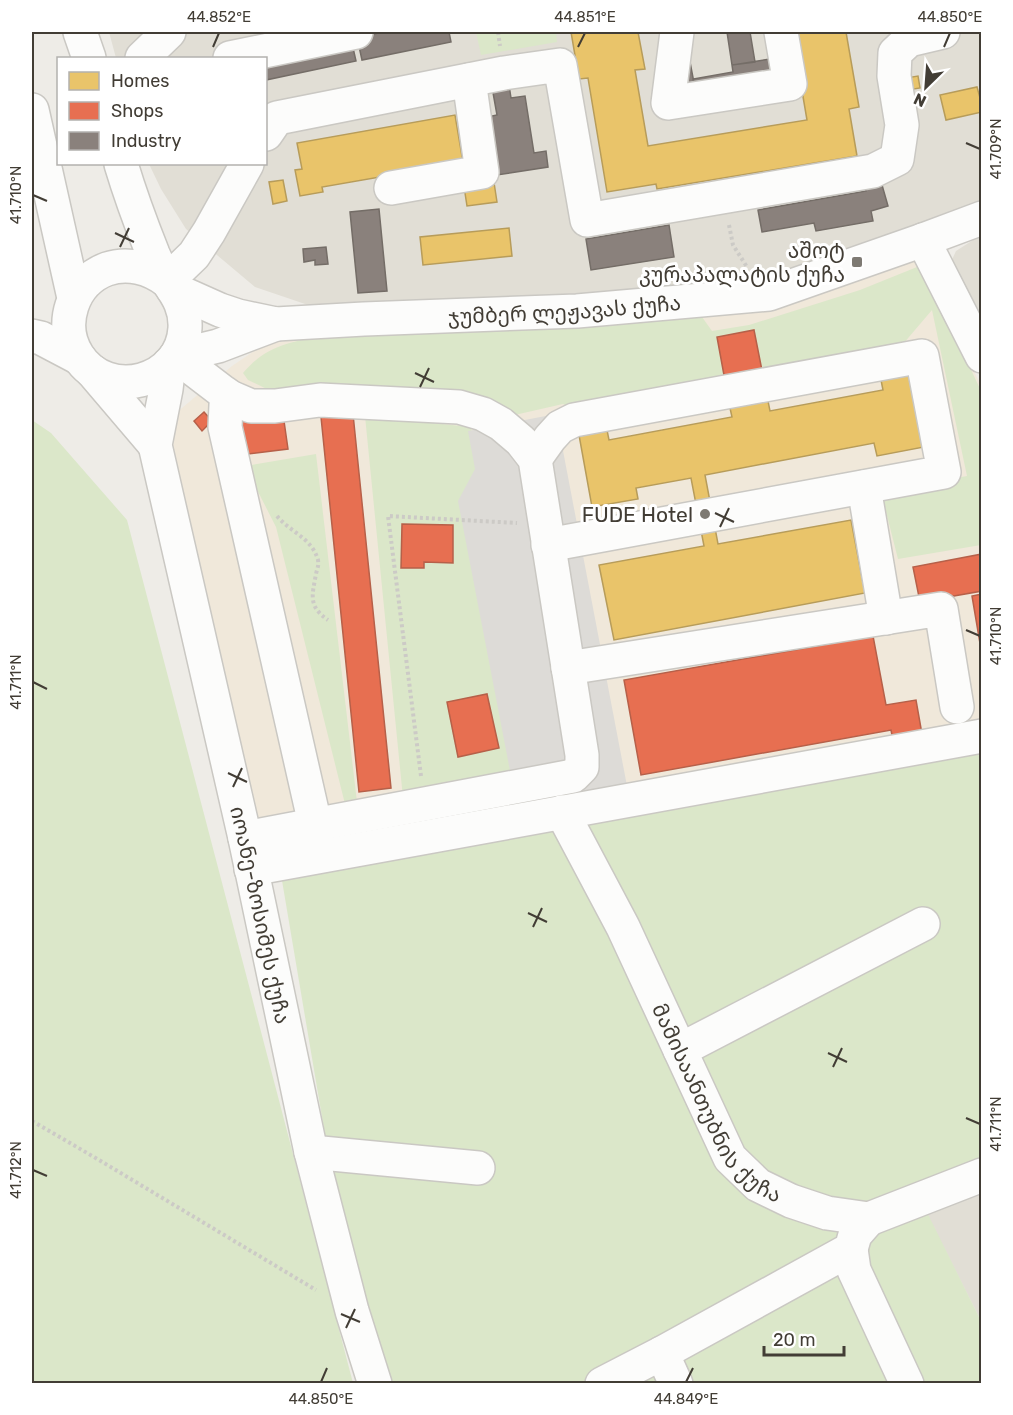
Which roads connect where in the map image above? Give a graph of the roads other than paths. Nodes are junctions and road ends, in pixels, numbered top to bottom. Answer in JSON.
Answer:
{"nodes":[{"id":1,"x":80,"y":32,"type":"edge"},
{"id":2,"x":169,"y":32,"type":"edge"},
{"id":3,"x":356,"y":32,"type":"edge"},
{"id":4,"x":678,"y":32,"type":"edge"},
{"id":5,"x":781,"y":32,"type":"edge"},
{"id":6,"x":943,"y":32,"type":"edge"},
{"id":7,"x":236,"y":49,"type":"edge"},
{"id":8,"x":89,"y":57,"type":"edge"},
{"id":9,"x":143,"y":57,"type":"edge"},
{"id":10,"x":469,"y":80,"type":"junction"},
{"id":11,"x":32,"y":110,"type":"edge"},
{"id":12,"x":267,"y":133,"type":"edge"},
{"id":13,"x":121,"y":165,"type":"edge"},
{"id":14,"x":246,"y":165,"type":"edge"},
{"id":15,"x":390,"y":188,"type":"dead end"},
{"id":16,"x":981,"y":218,"type":"edge"},
{"id":17,"x":923,"y":240,"type":"junction"},
{"id":18,"x":170,"y":285,"type":"junction"},
{"id":19,"x":73,"y":301,"type":"junction"},
{"id":20,"x":32,"y":319,"type":"edge"},
{"id":21,"x":276,"y":324,"type":"junction"},
{"id":22,"x":32,"y":336,"type":"edge"},
{"id":23,"x":981,"y":356,"type":"edge"},
{"id":24,"x":173,"y":360,"type":"junction"},
{"id":25,"x":86,"y":364,"type":"junction"},
{"id":26,"x":230,"y":397,"type":"junction"},
{"id":27,"x":155,"y":445,"type":"junction"},
{"id":28,"x":534,"y":459,"type":"junction"},
{"id":29,"x":864,"y":487,"type":"junction"},
{"id":30,"x":547,"y":535,"type":"junction"},
{"id":31,"x":886,"y":618,"type":"junction"},
{"id":32,"x":568,"y":668,"type":"junction"},
{"id":33,"x":957,"y":707,"type":"dead end"},
{"id":34,"x":981,"y":736,"type":"edge"},
{"id":35,"x":562,"y":812,"type":"junction"},
{"id":36,"x":315,"y":824,"type":"junction"},
{"id":37,"x":244,"y":838,"type":"junction"},
{"id":38,"x":251,"y":869,"type":"junction"},
{"id":39,"x":923,"y":924,"type":"dead end"},
{"id":40,"x":680,"y":1050,"type":"junction"},
{"id":41,"x":311,"y":1152,"type":"junction"},
{"id":42,"x":478,"y":1168,"type":"dead end"},
{"id":43,"x":981,"y":1175,"type":"edge"},
{"id":44,"x":869,"y":1220,"type":"junction"},
{"id":45,"x":851,"y":1249,"type":"junction"},
{"id":46,"x":662,"y":1353,"type":"junction"},
{"id":47,"x":375,"y":1383,"type":"edge"},
{"id":48,"x":602,"y":1383,"type":"edge"},
{"id":49,"x":676,"y":1383,"type":"edge"},
{"id":50,"x":907,"y":1383,"type":"edge"}],
"edges":[{"from":1,"to":8,"type":"street"},
{"from":2,"to":9,"type":"street"},
{"from":3,"to":7,"type":"street"},
{"from":4,"to":5,"type":"street"},
{"from":6,"to":10,"type":"street"},
{"from":10,"to":12,"type":"street"},
{"from":10,"to":15,"type":"street"},
{"from":11,"to":19,"type":"street"},
{"from":13,"to":18,"type":"street"},
{"from":14,"to":18,"type":"street"},
{"from":16,"to":17,"type":"street","name":"ჯუმბერ ლეჟავას ქუჩა"},
{"from":17,"to":21,"type":"street","name":"ჯუმბერ ლეჟავას ქუჩა"},
{"from":17,"to":23,"type":"street"},
{"from":18,"to":19,"type":"street"},
{"from":18,"to":21,"type":"street","name":"ჯუმბერ ლეჟავას ქუჩა"},
{"from":18,"to":24,"type":"street"},
{"from":19,"to":20,"type":"street"},
{"from":19,"to":25,"type":"street"},
{"from":21,"to":24,"type":"street","name":"ჯუმბერ ლეჟავას ქუჩა"},
{"from":22,"to":25,"type":"street"},
{"from":24,"to":25,"type":"street"},
{"from":24,"to":26,"type":"street"},
{"from":24,"to":27,"type":"street","name":"იოანე-ზოსიმეს ქუჩა"},
{"from":25,"to":27,"type":"street","name":"იოანე-ზოსიმეს ქუჩა"},
{"from":26,"to":28,"type":"street"},
{"from":26,"to":36,"type":"street"},
{"from":27,"to":37,"type":"street","name":"იოანე-ზოსიმეს ქუჩა"},
{"from":28,"to":29,"type":"street"},
{"from":28,"to":30,"type":"street"},
{"from":29,"to":30,"type":"street"},
{"from":29,"to":31,"type":"street"},
{"from":30,"to":32,"type":"street"},
{"from":31,"to":32,"type":"street"},
{"from":31,"to":33,"type":"street"},
{"from":32,"to":36,"type":"street"},
{"from":34,"to":35,"type":"street"},
{"from":35,"to":38,"type":"street"},
{"from":35,"to":40,"type":"street","name":"მამისაანთუბნის ქუჩა"},
{"from":36,"to":37,"type":"street"},
{"from":37,"to":38,"type":"street","name":"იოანე-ზოსიმეს ქუჩა"},
{"from":38,"to":41,"type":"street","name":"იოანე-ზოსიმეს ქუჩა"},
{"from":39,"to":40,"type":"street"},
{"from":40,"to":44,"type":"street","name":"მამისაანთუბნის ქუჩა"},
{"from":41,"to":42,"type":"street"},
{"from":41,"to":47,"type":"street","name":"იოანე-ზოსიმეს ქუჩა"},
{"from":43,"to":44,"type":"street"},
{"from":44,"to":45,"type":"street"},
{"from":45,"to":46,"type":"street"},
{"from":45,"to":50,"type":"street"},
{"from":46,"to":48,"type":"street"},
{"from":46,"to":49,"type":"street"}]}
